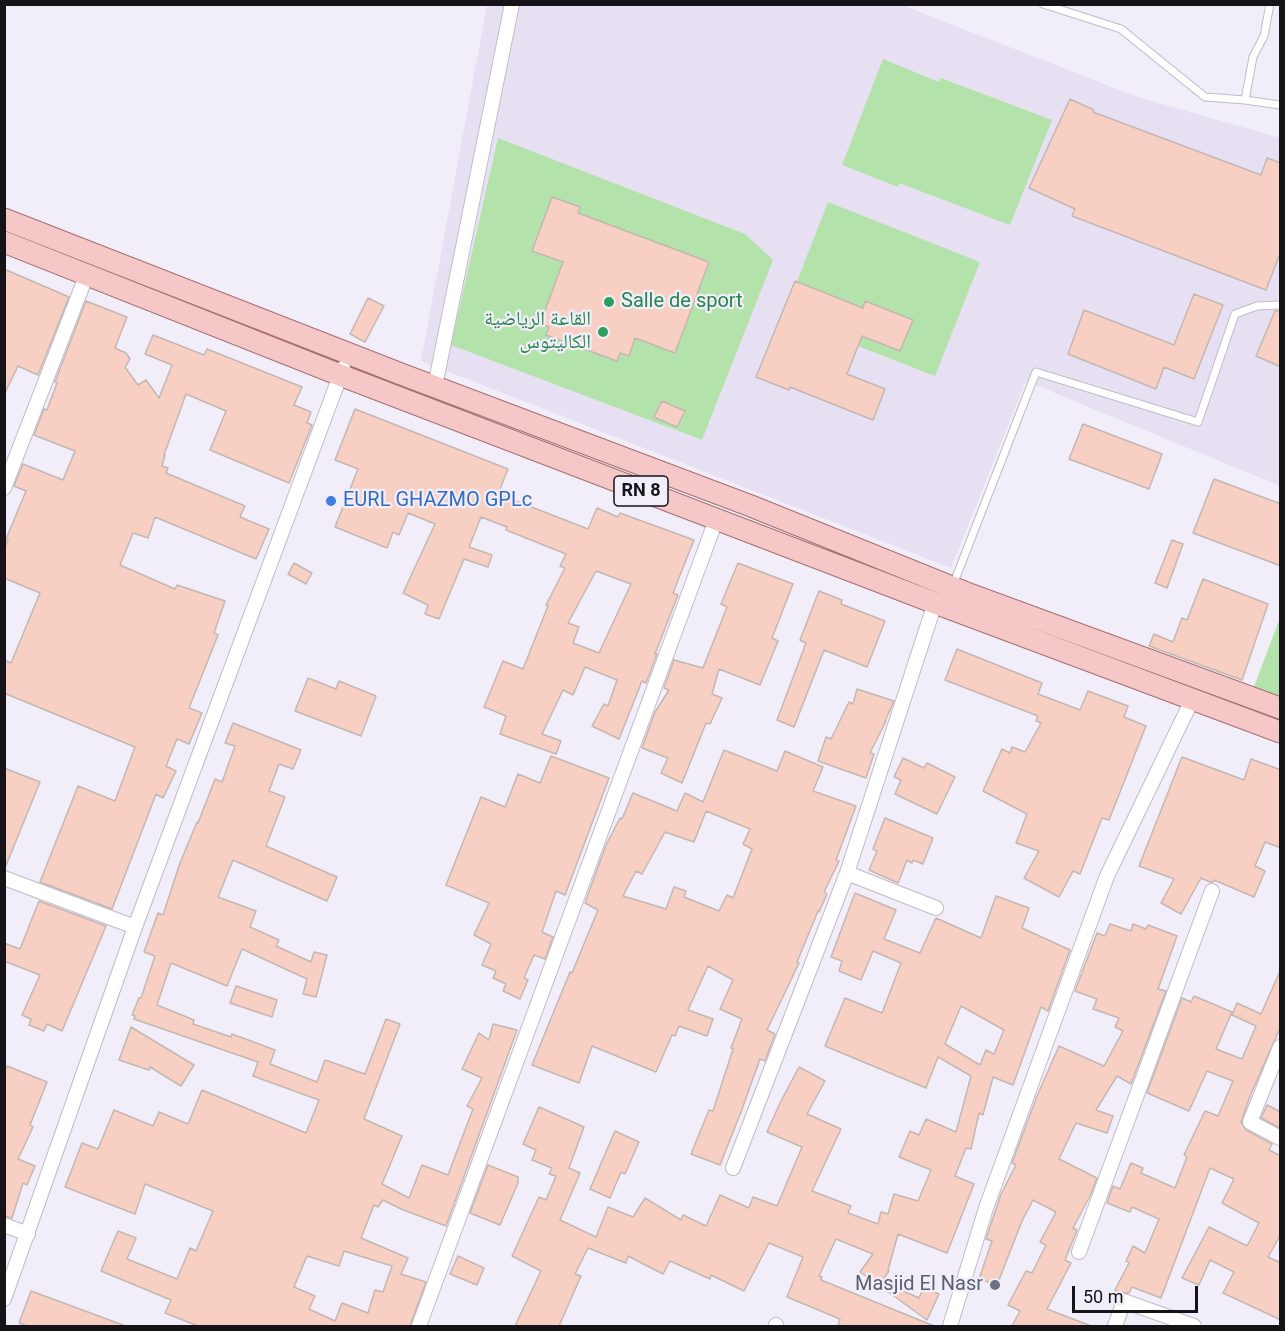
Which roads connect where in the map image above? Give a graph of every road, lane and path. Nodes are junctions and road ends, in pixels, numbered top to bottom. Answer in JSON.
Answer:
{"nodes":[{"id":1,"x":512,"y":4,"type":"edge"},
{"id":2,"x":1043,"y":4,"type":"edge"},
{"id":3,"x":1270,"y":4,"type":"edge"},
{"id":4,"x":1245,"y":100,"type":"junction"},
{"id":5,"x":1281,"y":105,"type":"edge"},
{"id":6,"x":4,"y":219,"type":"edge"},
{"id":7,"x":4,"y":242,"type":"edge"},
{"id":8,"x":87,"y":274,"type":"junction"},
{"id":9,"x":1281,"y":305,"type":"edge"},
{"id":10,"x":348,"y":353,"type":"junction"},
{"id":11,"x":340,"y":375,"type":"junction"},
{"id":12,"x":435,"y":386,"type":"junction"},
{"id":13,"x":4,"y":488,"type":"edge"},
{"id":14,"x":716,"y":520,"type":"junction"},
{"id":15,"x":952,"y":587,"type":"junction"},
{"id":16,"x":935,"y":603,"type":"junction"},
{"id":17,"x":1192,"y":700,"type":"junction"},
{"id":18,"x":1281,"y":708,"type":"edge"},
{"id":19,"x":1281,"y":732,"type":"edge"},
{"id":20,"x":847,"y":873,"type":"junction"},
{"id":21,"x":4,"y":878,"type":"edge"},
{"id":22,"x":1212,"y":891,"type":"dead end"},
{"id":23,"x":936,"y":908,"type":"dead end"},
{"id":24,"x":135,"y":927,"type":"junction"},
{"id":25,"x":1281,"y":1047,"type":"edge"},
{"id":26,"x":1281,"y":1138,"type":"edge"},
{"id":27,"x":733,"y":1168,"type":"dead end"},
{"id":28,"x":4,"y":1225,"type":"edge"},
{"id":29,"x":28,"y":1234,"type":"junction"},
{"id":30,"x":1079,"y":1252,"type":"dead end"},
{"id":31,"x":4,"y":1299,"type":"edge"},
{"id":32,"x":419,"y":1326,"type":"edge"},
{"id":33,"x":950,"y":1326,"type":"edge"},
{"id":34,"x":1115,"y":1326,"type":"edge"},
{"id":35,"x":1194,"y":1326,"type":"edge"}],
"edges":[{"from":1,"to":12,"type":"street"},
{"from":2,"to":4,"type":"lane"},
{"from":3,"to":4,"type":"lane"},
{"from":4,"to":5,"type":"lane"},
{"from":6,"to":10,"type":"main road","number":"RN 8"},
{"from":7,"to":8,"type":"main road","number":"RN 8"},
{"from":8,"to":11,"type":"main road","number":"RN 8"},
{"from":8,"to":13,"type":"street"},
{"from":9,"to":15,"type":"lane"},
{"from":10,"to":11,"type":"street"},
{"from":10,"to":12,"type":"main road","number":"RN 8"},
{"from":11,"to":14,"type":"main road","number":"RN 8"},
{"from":11,"to":24,"type":"street"},
{"from":12,"to":15,"type":"main road","number":"RN 8"},
{"from":14,"to":16,"type":"main road","number":"RN 8"},
{"from":14,"to":32,"type":"street"},
{"from":15,"to":18,"type":"main road","number":"RN 8"},
{"from":16,"to":17,"type":"main road","number":"RN 8"},
{"from":16,"to":20,"type":"street"},
{"from":17,"to":19,"type":"main road","number":"RN 8"},
{"from":17,"to":33,"type":"street"},
{"from":20,"to":23,"type":"street"},
{"from":20,"to":27,"type":"street"},
{"from":21,"to":24,"type":"street"},
{"from":22,"to":30,"type":"street"},
{"from":24,"to":29,"type":"street"},
{"from":25,"to":26,"type":"street"},
{"from":28,"to":29,"type":"street"},
{"from":29,"to":31,"type":"street"},
{"from":34,"to":35,"type":"street"}]}
